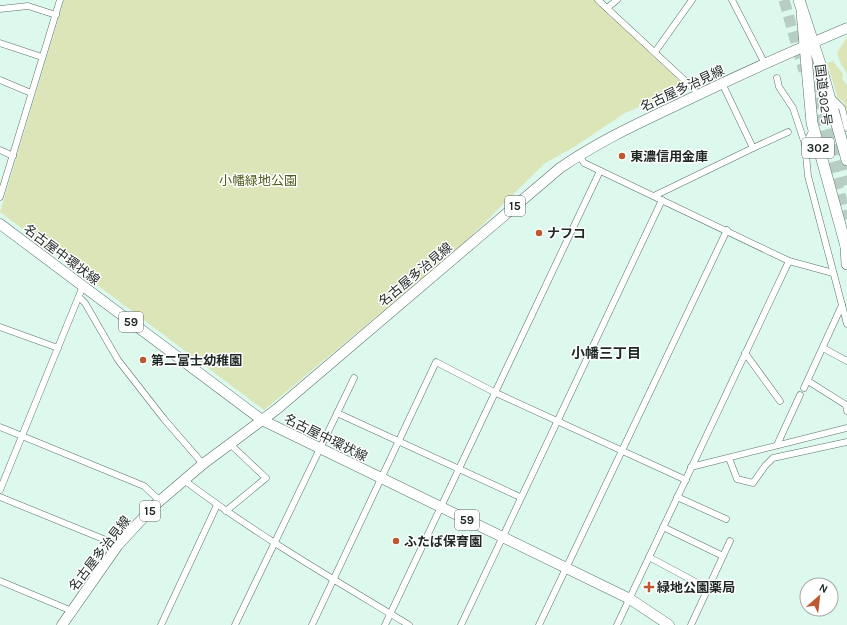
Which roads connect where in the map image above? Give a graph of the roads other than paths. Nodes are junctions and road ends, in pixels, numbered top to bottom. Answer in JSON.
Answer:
{"nodes":[{"id":1,"x":60,"y":0,"type":"edge"},
{"id":2,"x":598,"y":0,"type":"edge"},
{"id":3,"x":617,"y":0,"type":"edge"},
{"id":4,"x":692,"y":0,"type":"edge"},
{"id":5,"x":732,"y":0,"type":"edge"},
{"id":6,"x":799,"y":0,"type":"edge"},
{"id":7,"x":607,"y":8,"type":"junction"},
{"id":8,"x":0,"y":9,"type":"edge"},
{"id":9,"x":56,"y":15,"type":"junction"},
{"id":10,"x":847,"y":28,"type":"edge"},
{"id":11,"x":0,"y":43,"type":"edge"},
{"id":12,"x":808,"y":46,"type":"junction"},
{"id":13,"x":655,"y":52,"type":"junction"},
{"id":14,"x":42,"y":57,"type":"junction"},
{"id":15,"x":765,"y":64,"type":"junction"},
{"id":16,"x":777,"y":78,"type":"dead end"},
{"id":17,"x":0,"y":80,"type":"edge"},
{"id":18,"x":722,"y":83,"type":"junction"},
{"id":19,"x":694,"y":89,"type":"dead end"},
{"id":20,"x":31,"y":93,"type":"junction"},
{"id":21,"x":828,"y":94,"type":"junction"},
{"id":22,"x":847,"y":128,"type":"edge"},
{"id":23,"x":814,"y":130,"type":"junction"},
{"id":24,"x":788,"y":132,"type":"dead end"},
{"id":25,"x":805,"y":144,"type":"junction"},
{"id":26,"x":753,"y":148,"type":"junction"},
{"id":27,"x":845,"y":149,"type":"edge"},
{"id":28,"x":0,"y":150,"type":"edge"},
{"id":29,"x":579,"y":155,"type":"junction"},
{"id":30,"x":13,"y":156,"type":"junction"},
{"id":31,"x":847,"y":160,"type":"edge"},
{"id":32,"x":600,"y":171,"type":"junction"},
{"id":33,"x":654,"y":196,"type":"junction"},
{"id":34,"x":0,"y":197,"type":"edge"},
{"id":35,"x":662,"y":200,"type":"junction"},
{"id":36,"x":0,"y":224,"type":"edge"},
{"id":37,"x":727,"y":230,"type":"junction"},
{"id":38,"x":846,"y":248,"type":"edge"},
{"id":39,"x":790,"y":261,"type":"junction"},
{"id":40,"x":847,"y":264,"type":"edge"},
{"id":41,"x":833,"y":273,"type":"junction"},
{"id":42,"x":83,"y":286,"type":"junction"},
{"id":43,"x":79,"y":297,"type":"junction"},
{"id":44,"x":842,"y":305,"type":"junction"},
{"id":45,"x":847,"y":324,"type":"edge"},
{"id":46,"x":0,"y":327,"type":"edge"},
{"id":47,"x":58,"y":348,"type":"junction"},
{"id":48,"x":823,"y":348,"type":"junction"},
{"id":49,"x":745,"y":353,"type":"junction"},
{"id":50,"x":847,"y":361,"type":"edge"},
{"id":51,"x":354,"y":378,"type":"dead end"},
{"id":52,"x":808,"y":381,"type":"junction"},
{"id":53,"x":804,"y":388,"type":"dead end"},
{"id":54,"x":496,"y":392,"type":"junction"},
{"id":55,"x":800,"y":395,"type":"dead end"},
{"id":56,"x":780,"y":400,"type":"dead end"},
{"id":57,"x":847,"y":411,"type":"edge"},
{"id":58,"x":337,"y":413,"type":"junction"},
{"id":59,"x":262,"y":420,"type":"junction"},
{"id":60,"x":557,"y":421,"type":"junction"},
{"id":61,"x":0,"y":427,"type":"edge"},
{"id":62,"x":847,"y":428,"type":"edge"},
{"id":63,"x":22,"y":436,"type":"junction"},
{"id":64,"x":399,"y":441,"type":"junction"},
{"id":65,"x":846,"y":442,"type":"edge"},
{"id":66,"x":230,"y":444,"type":"junction"},
{"id":67,"x":777,"y":446,"type":"junction"},
{"id":68,"x":320,"y":449,"type":"junction"},
{"id":69,"x":622,"y":451,"type":"junction"},
{"id":70,"x":729,"y":458,"type":"junction"},
{"id":71,"x":203,"y":464,"type":"junction"},
{"id":72,"x":691,"y":467,"type":"junction"},
{"id":73,"x":460,"y":469,"type":"junction"},
{"id":74,"x":382,"y":478,"type":"junction"},
{"id":75,"x":184,"y":480,"type":"junction"},
{"id":76,"x":686,"y":480,"type":"junction"},
{"id":77,"x":0,"y":490,"type":"edge"},
{"id":78,"x":0,"y":497,"type":"edge"},
{"id":79,"x":677,"y":497,"type":"junction"},
{"id":80,"x":520,"y":498,"type":"junction"},
{"id":81,"x":160,"y":500,"type":"junction"},
{"id":82,"x":217,"y":506,"type":"junction"},
{"id":83,"x":442,"y":508,"type":"junction"},
{"id":84,"x":226,"y":511,"type":"junction"},
{"id":85,"x":726,"y":519,"type":"dead end"},
{"id":86,"x":663,"y":527,"type":"junction"},
{"id":87,"x":502,"y":537,"type":"junction"},
{"id":88,"x":730,"y":541,"type":"dead end"},
{"id":89,"x":274,"y":542,"type":"junction"},
{"id":90,"x":118,"y":545,"type":"junction"},
{"id":91,"x":723,"y":556,"type":"junction"},
{"id":92,"x":649,"y":557,"type":"junction"},
{"id":93,"x":565,"y":568,"type":"junction"},
{"id":94,"x":335,"y":579,"type":"junction"},
{"id":95,"x":0,"y":581,"type":"edge"},
{"id":96,"x":708,"y":586,"type":"junction"},
{"id":97,"x":630,"y":599,"type":"junction"},
{"id":98,"x":72,"y":610,"type":"junction"},
{"id":99,"x":391,"y":614,"type":"junction"},
{"id":100,"x":62,"y":625,"type":"edge"},
{"id":101,"x":160,"y":625,"type":"edge"},
{"id":102,"x":235,"y":625,"type":"edge"},
{"id":103,"x":312,"y":625,"type":"edge"},
{"id":104,"x":385,"y":625,"type":"edge"},
{"id":105,"x":409,"y":625,"type":"edge"},
{"id":106,"x":461,"y":625,"type":"edge"},
{"id":107,"x":539,"y":625,"type":"edge"},
{"id":108,"x":617,"y":625,"type":"edge"},
{"id":109,"x":669,"y":625,"type":"edge"},
{"id":110,"x":691,"y":625,"type":"edge"}],
"edges":[{"from":1,"to":9,"type":"street"},
{"from":2,"to":7,"type":"street"},
{"from":3,"to":7,"type":"street"},
{"from":4,"to":13,"type":"street"},
{"from":5,"to":15,"type":"street"},
{"from":6,"to":12,"type":"highway","name":"国道302号","number":"302"},
{"from":7,"to":13,"type":"street"},
{"from":8,"to":9,"type":"street"},
{"from":9,"to":14,"type":"street"},
{"from":10,"to":12,"type":"main road","name":"名古屋多治見線","number":"15"},
{"from":11,"to":14,"type":"street"},
{"from":12,"to":15,"type":"main road","name":"名古屋多治見線","number":"15"},
{"from":12,"to":21,"type":"highway","name":"国道302号","number":"302"},
{"from":12,"to":23,"type":"highway","name":"国道302号","number":"302"},
{"from":13,"to":19,"type":"street"},
{"from":14,"to":20,"type":"street"},
{"from":15,"to":18,"type":"main road","name":"名古屋多治見線","number":"15"},
{"from":16,"to":25,"type":"street"},
{"from":17,"to":20,"type":"street"},
{"from":18,"to":26,"type":"street"},
{"from":18,"to":29,"type":"main road","name":"名古屋多治見線","number":"15"},
{"from":20,"to":30,"type":"street"},
{"from":21,"to":22,"type":"street"},
{"from":21,"to":27,"type":"highway","name":"国道302号","number":"302"},
{"from":23,"to":25,"type":"street"},
{"from":23,"to":38,"type":"highway","name":"国道302号","number":"302"},
{"from":24,"to":26,"type":"street"},
{"from":25,"to":41,"type":"street"},
{"from":26,"to":33,"type":"street"},
{"from":27,"to":31,"type":"highway","name":"国道302号","number":"302"},
{"from":28,"to":30,"type":"street"},
{"from":29,"to":32,"type":"street"},
{"from":29,"to":59,"type":"main road","name":"名古屋多治見線","number":"15"},
{"from":30,"to":34,"type":"street"},
{"from":32,"to":33,"type":"street"},
{"from":32,"to":54,"type":"street"},
{"from":33,"to":35,"type":"street"},
{"from":35,"to":37,"type":"street"},
{"from":35,"to":60,"type":"street"},
{"from":36,"to":42,"type":"main road","name":"名古屋中環状線","number":"59"},
{"from":37,"to":39,"type":"street"},
{"from":37,"to":69,"type":"street"},
{"from":38,"to":40,"type":"highway","name":"国道302号"},
{"from":39,"to":41,"type":"street"},
{"from":39,"to":49,"type":"street"},
{"from":41,"to":44,"type":"street"},
{"from":42,"to":43,"type":"street"},
{"from":42,"to":59,"type":"main road","name":"名古屋中環状線","number":"59"},
{"from":43,"to":47,"type":"street"},
{"from":43,"to":71,"type":"street"},
{"from":44,"to":45,"type":"street"},
{"from":44,"to":48,"type":"street"},
{"from":46,"to":47,"type":"street"},
{"from":47,"to":63,"type":"street"},
{"from":48,"to":50,"type":"street"},
{"from":48,"to":52,"type":"street"},
{"from":49,"to":56,"type":"street"},
{"from":49,"to":72,"type":"street"},
{"from":51,"to":58,"type":"street"},
{"from":52,"to":53,"type":"street"},
{"from":52,"to":57,"type":"street"},
{"from":54,"to":60,"type":"street"},
{"from":54,"to":64,"type":"street"},
{"from":54,"to":73,"type":"street"},
{"from":55,"to":67,"type":"street"},
{"from":58,"to":64,"type":"street"},
{"from":58,"to":68,"type":"street"},
{"from":59,"to":66,"type":"main road","name":"名古屋多治見線","number":"15"},
{"from":59,"to":68,"type":"main road","name":"名古屋中環状線","number":"59"},
{"from":60,"to":69,"type":"street"},
{"from":60,"to":80,"type":"street"},
{"from":61,"to":63,"type":"street"},
{"from":62,"to":67,"type":"street"},
{"from":63,"to":77,"type":"street"},
{"from":63,"to":81,"type":"street"},
{"from":64,"to":73,"type":"street"},
{"from":64,"to":74,"type":"street"},
{"from":65,"to":70,"type":"street"},
{"from":66,"to":71,"type":"main road","name":"名古屋多治見線","number":"15"},
{"from":66,"to":84,"type":"street"},
{"from":67,"to":70,"type":"street"},
{"from":68,"to":74,"type":"main road","name":"名古屋中環状線","number":"59"},
{"from":68,"to":89,"type":"street"},
{"from":69,"to":76,"type":"street"},
{"from":69,"to":93,"type":"street"},
{"from":70,"to":72,"type":"street"},
{"from":71,"to":75,"type":"main road","name":"名古屋多治見線","number":"15"},
{"from":72,"to":76,"type":"street"},
{"from":73,"to":80,"type":"street"},
{"from":73,"to":83,"type":"street"},
{"from":74,"to":83,"type":"main road","name":"名古屋中環状線","number":"59"},
{"from":74,"to":94,"type":"street"},
{"from":75,"to":81,"type":"main road","name":"名古屋多治見線","number":"15"},
{"from":75,"to":82,"type":"street"},
{"from":76,"to":79,"type":"street"},
{"from":78,"to":90,"type":"street"},
{"from":79,"to":85,"type":"street"},
{"from":79,"to":86,"type":"street"},
{"from":80,"to":87,"type":"street"},
{"from":81,"to":90,"type":"main road","name":"名古屋多治見線","number":"15"},
{"from":82,"to":84,"type":"street"},
{"from":82,"to":101,"type":"street"},
{"from":83,"to":87,"type":"main road","name":"名古屋中環状線","number":"59"},
{"from":83,"to":99,"type":"street"},
{"from":84,"to":89,"type":"street"},
{"from":86,"to":91,"type":"street"},
{"from":86,"to":92,"type":"street"},
{"from":87,"to":93,"type":"main road","name":"名古屋中環状線","number":"59"},
{"from":87,"to":106,"type":"street"},
{"from":88,"to":91,"type":"street"},
{"from":89,"to":94,"type":"street"},
{"from":89,"to":102,"type":"street"},
{"from":90,"to":98,"type":"main road","name":"名古屋多治見線","number":"15"},
{"from":91,"to":96,"type":"street"},
{"from":92,"to":96,"type":"street"},
{"from":92,"to":97,"type":"street"},
{"from":93,"to":97,"type":"main road","name":"名古屋中環状線","number":"59"},
{"from":93,"to":107,"type":"street"},
{"from":94,"to":99,"type":"street"},
{"from":94,"to":103,"type":"street"},
{"from":95,"to":98,"type":"street"},
{"from":96,"to":110,"type":"street"},
{"from":97,"to":108,"type":"street"},
{"from":97,"to":109,"type":"main road","name":"名古屋中環状線","number":"59"},
{"from":98,"to":100,"type":"main road","name":"名古屋多治見線","number":"15"},
{"from":99,"to":104,"type":"street"},
{"from":99,"to":105,"type":"street"}]}
